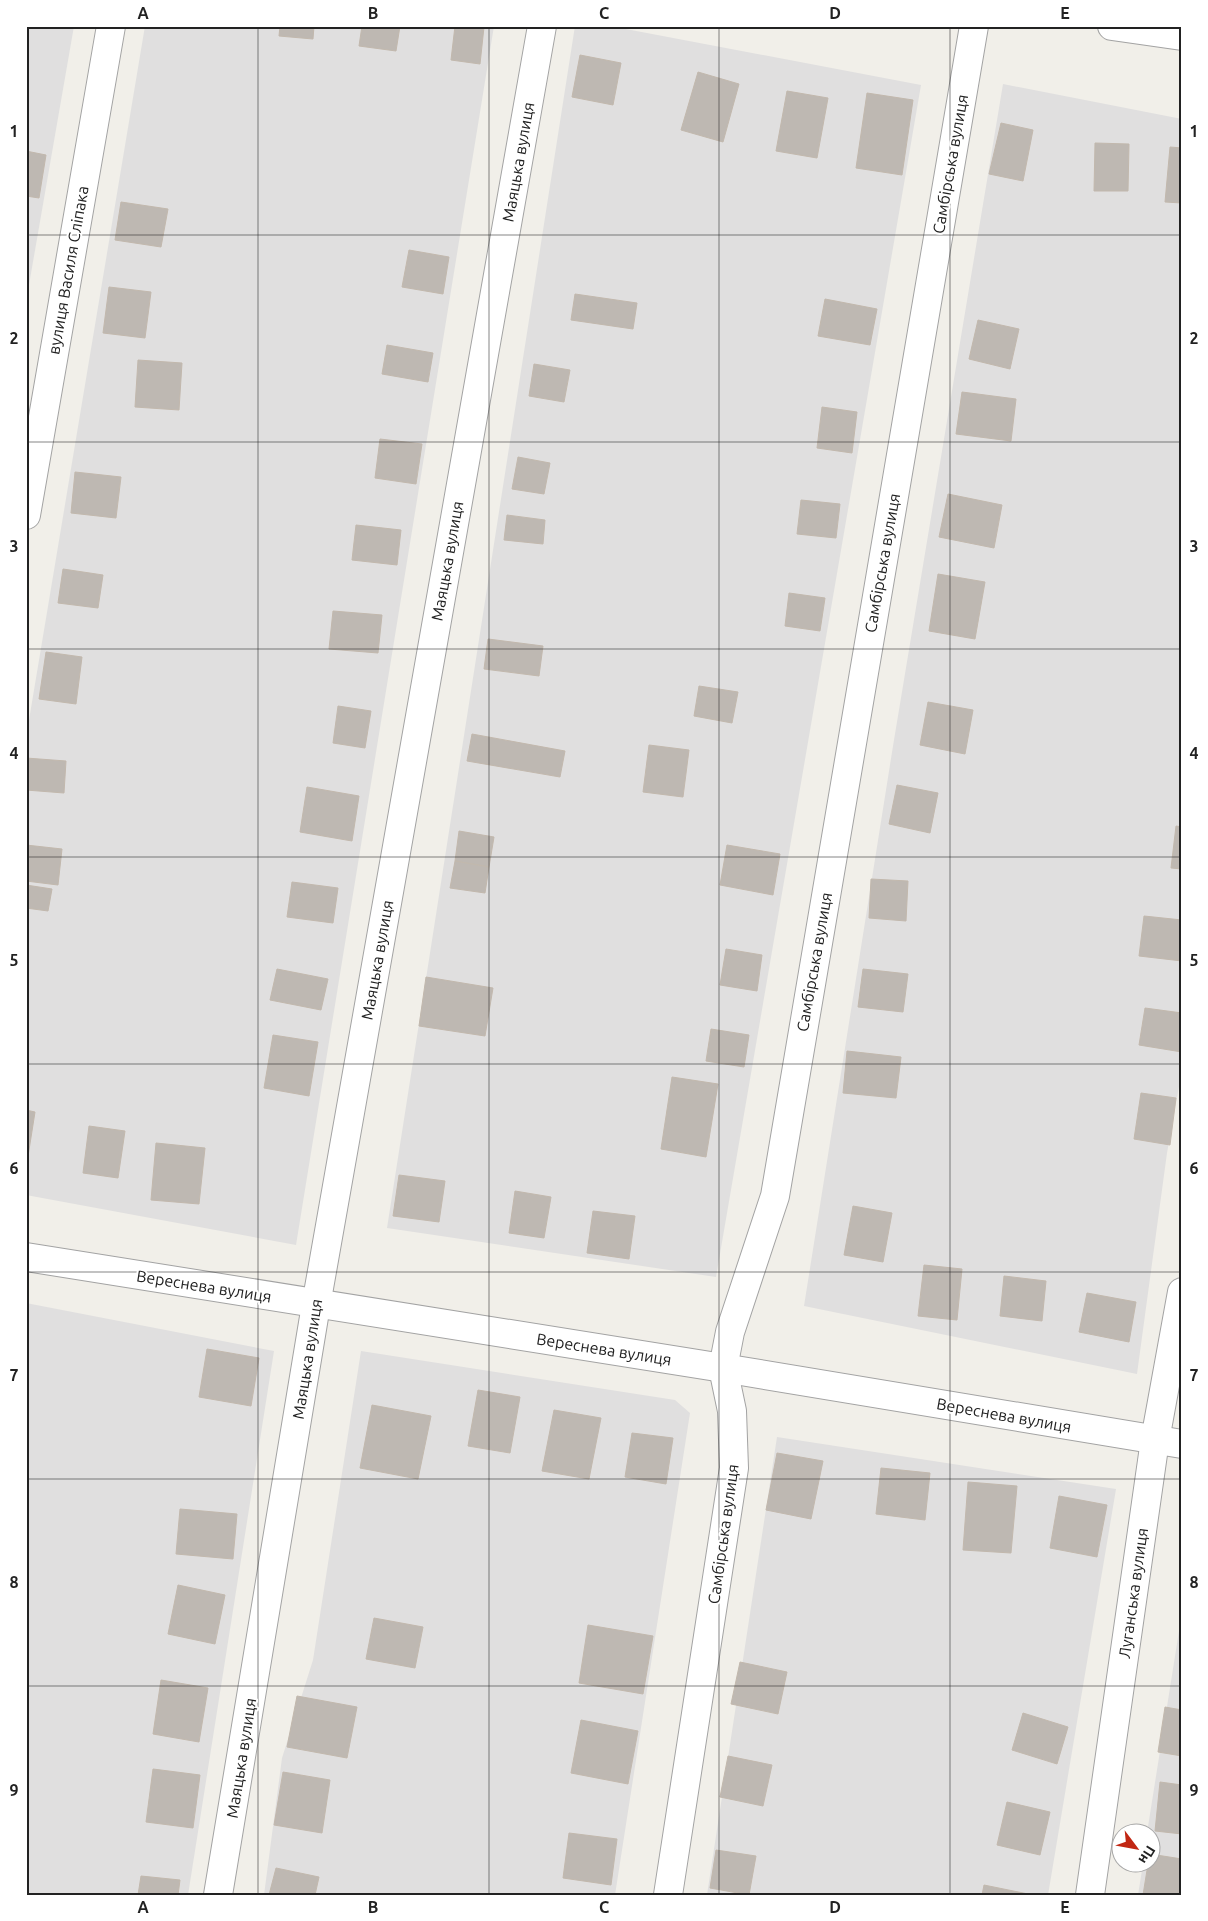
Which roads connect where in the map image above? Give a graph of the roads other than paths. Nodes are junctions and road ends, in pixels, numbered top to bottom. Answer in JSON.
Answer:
{"nodes":[{"id":1,"x":111,"y":26,"type":"edge"},
{"id":2,"x":542,"y":26,"type":"edge"},
{"id":3,"x":974,"y":26,"type":"edge"},
{"id":4,"x":1112,"y":26,"type":"edge"},
{"id":5,"x":1182,"y":36,"type":"edge"},
{"id":6,"x":26,"y":514,"type":"edge"},
{"id":7,"x":26,"y":1258,"type":"edge"},
{"id":8,"x":1182,"y":1292,"type":"edge"},
{"id":9,"x":316,"y":1305,"type":"junction"},
{"id":10,"x":723,"y":1368,"type":"junction"},
{"id":11,"x":1155,"y":1440,"type":"junction"},
{"id":12,"x":1182,"y":1444,"type":"edge"},
{"id":13,"x":218,"y":1895,"type":"edge"},
{"id":14,"x":668,"y":1895,"type":"edge"},
{"id":15,"x":1090,"y":1895,"type":"edge"}],
"edges":[{"from":1,"to":6,"type":"street","name":"вулиця Василя Сліпака"},
{"from":2,"to":9,"type":"street","name":"Маяцька вулиця"},
{"from":3,"to":10,"type":"street","name":"Самбірська вулиця"},
{"from":4,"to":5,"type":"street"},
{"from":7,"to":9,"type":"street","name":"Вереснева вулиця"},
{"from":8,"to":11,"type":"street","name":"Луганська вулиця"},
{"from":9,"to":10,"type":"street","name":"Вереснева вулиця"},
{"from":9,"to":13,"type":"street","name":"Маяцька вулиця"},
{"from":10,"to":11,"type":"street","name":"Вереснева вулиця"},
{"from":10,"to":14,"type":"street","name":"Самбірська вулиця"},
{"from":11,"to":12,"type":"street","name":"Вереснева вулиця"},
{"from":11,"to":15,"type":"street","name":"Луганська вулиця"}]}
